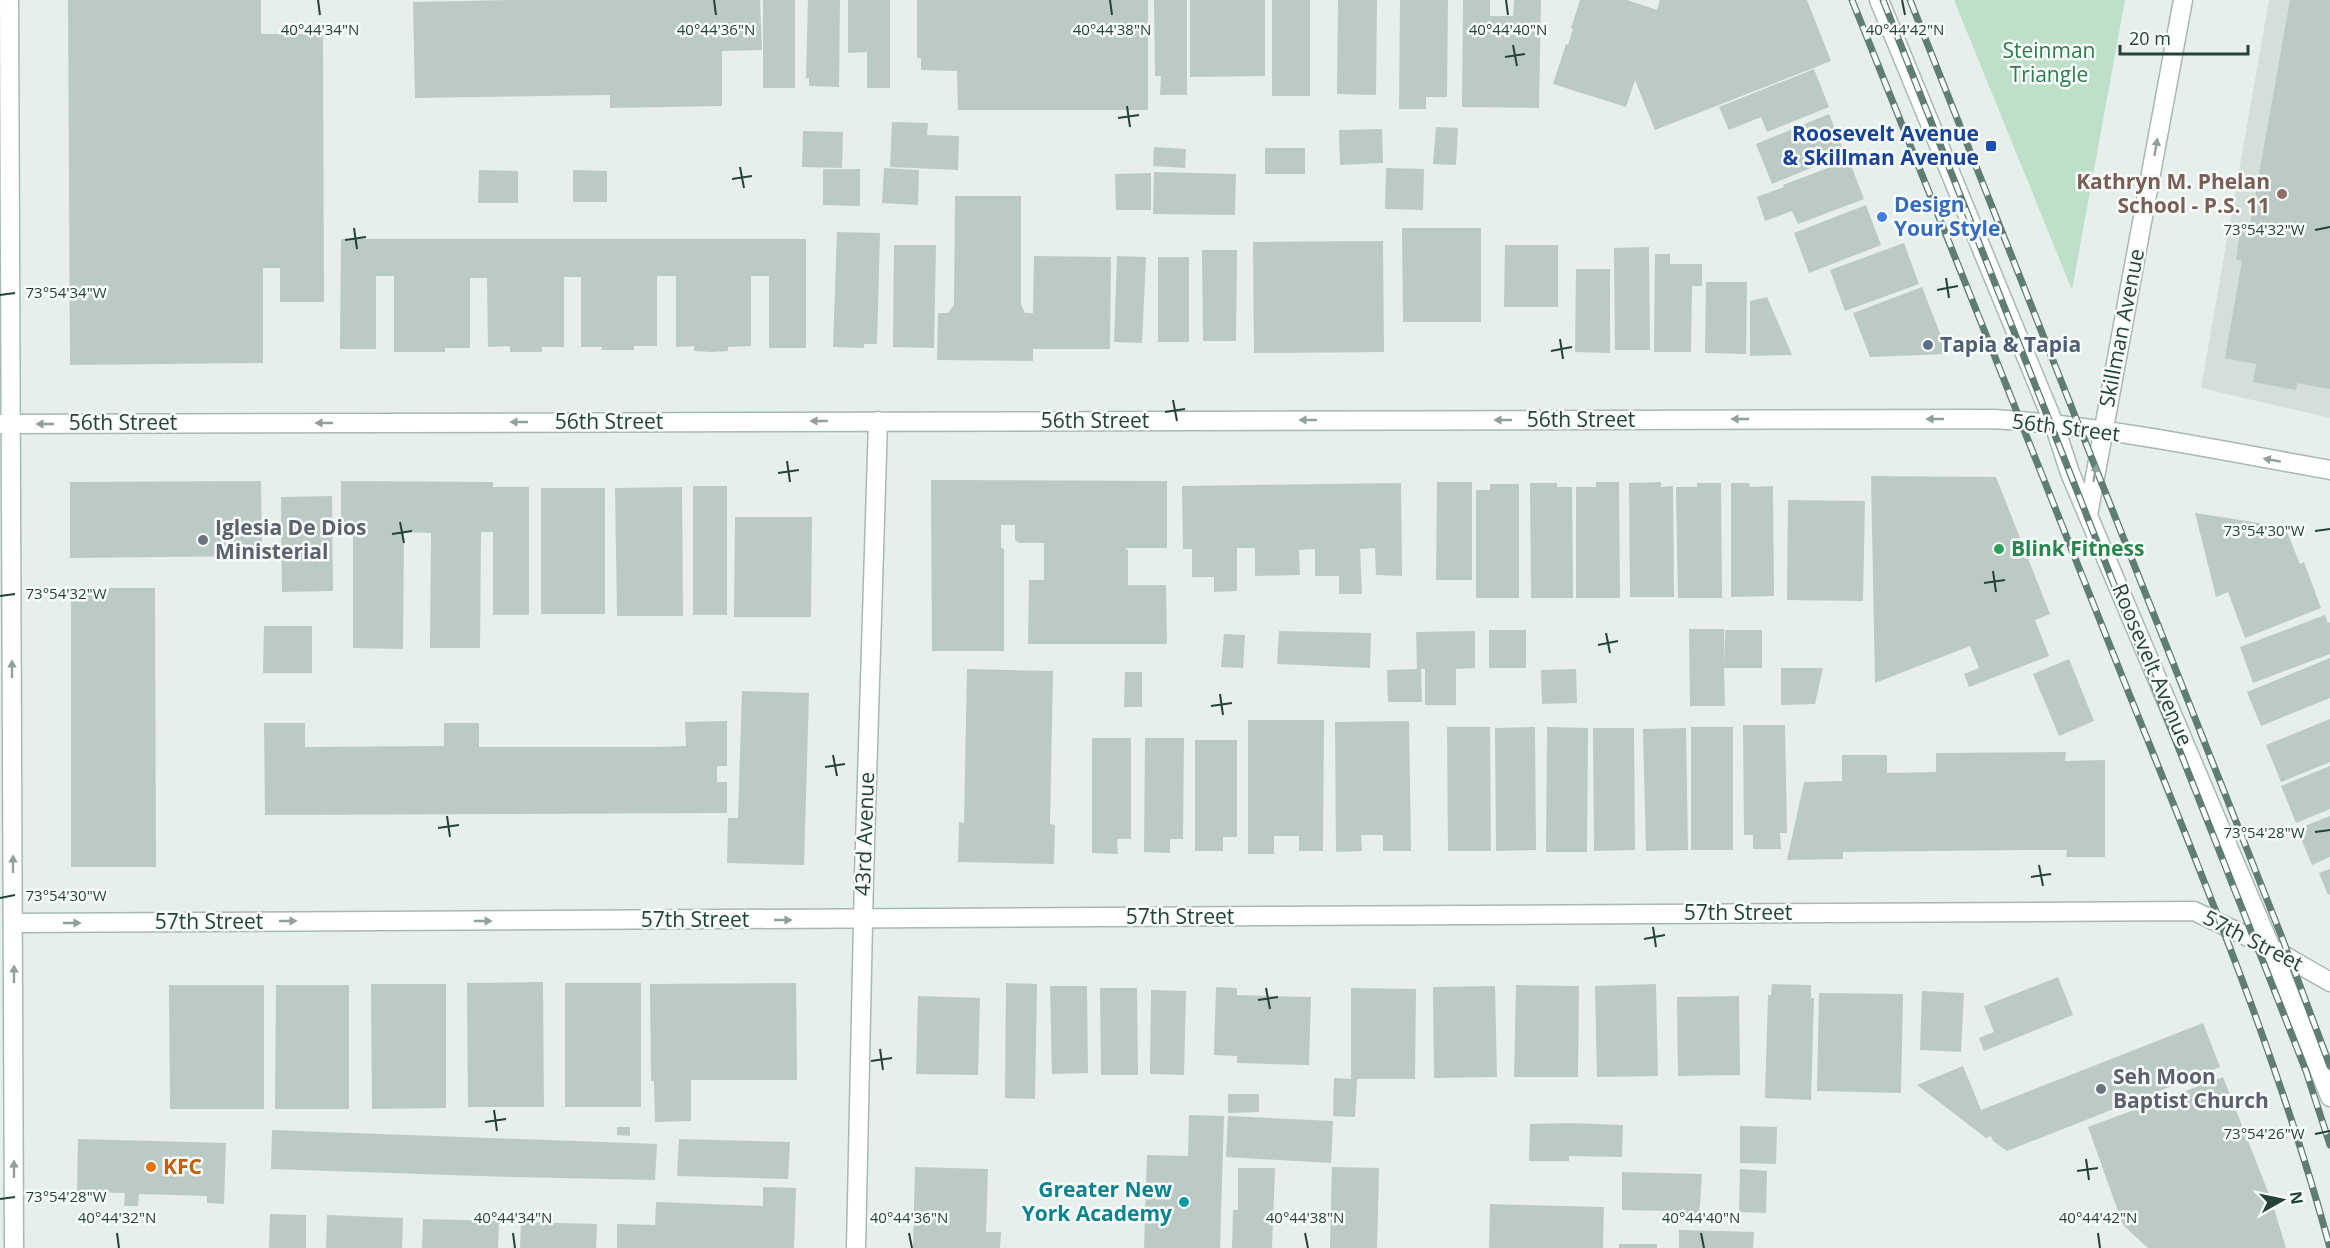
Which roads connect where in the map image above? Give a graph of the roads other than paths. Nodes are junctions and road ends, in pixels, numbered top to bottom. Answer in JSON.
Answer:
{"nodes":[{"id":1,"x":9,"y":0,"type":"edge"},
{"id":2,"x":1879,"y":0,"type":"edge"},
{"id":3,"x":2183,"y":0,"type":"edge"},
{"id":4,"x":878,"y":421,"type":"junction"},
{"id":5,"x":5,"y":424,"type":"edge"},
{"id":6,"x":2054,"y":424,"type":"junction"},
{"id":7,"x":2102,"y":432,"type":"junction"},
{"id":8,"x":2330,"y":470,"type":"edge"},
{"id":9,"x":2088,"y":515,"type":"junction"},
{"id":10,"x":863,"y":919,"type":"junction"},
{"id":11,"x":13,"y":923,"type":"junction"},
{"id":12,"x":2271,"y":948,"type":"junction"},
{"id":13,"x":2330,"y":982,"type":"edge"},
{"id":14,"x":2330,"y":1097,"type":"edge"},
{"id":15,"x":14,"y":1248,"type":"edge"},
{"id":16,"x":856,"y":1248,"type":"edge"}],
"edges":[{"from":1,"to":5,"type":"street"},
{"from":2,"to":6,"type":"street","name":"Roosevelt Avenue"},
{"from":7,"to":3,"type":"street","name":"Skillman Avenue","one_way":true},
{"from":4,"to":5,"type":"street","name":"56th Street","one_way":true},
{"from":6,"to":4,"type":"street","name":"56th Street","one_way":true},
{"from":4,"to":10,"type":"street","name":"43rd Avenue"},
{"from":11,"to":5,"type":"street","one_way":true},
{"from":6,"to":7,"type":"street","name":"56th Street"},
{"from":6,"to":9,"type":"street","name":"Roosevelt Avenue"},
{"from":8,"to":7,"type":"street","name":"56th Street","one_way":true},
{"from":9,"to":7,"type":"street","name":"Skillman Avenue","one_way":true},
{"from":9,"to":12,"type":"street","name":"Roosevelt Avenue"},
{"from":11,"to":10,"type":"street","name":"57th Street","one_way":true},
{"from":10,"to":12,"type":"street","name":"57th Street"},
{"from":10,"to":16,"type":"street","name":"43rd Avenue"},
{"from":15,"to":11,"type":"street","one_way":true},
{"from":12,"to":13,"type":"street","name":"57th Street"},
{"from":12,"to":14,"type":"street","name":"Roosevelt Avenue"}]}
